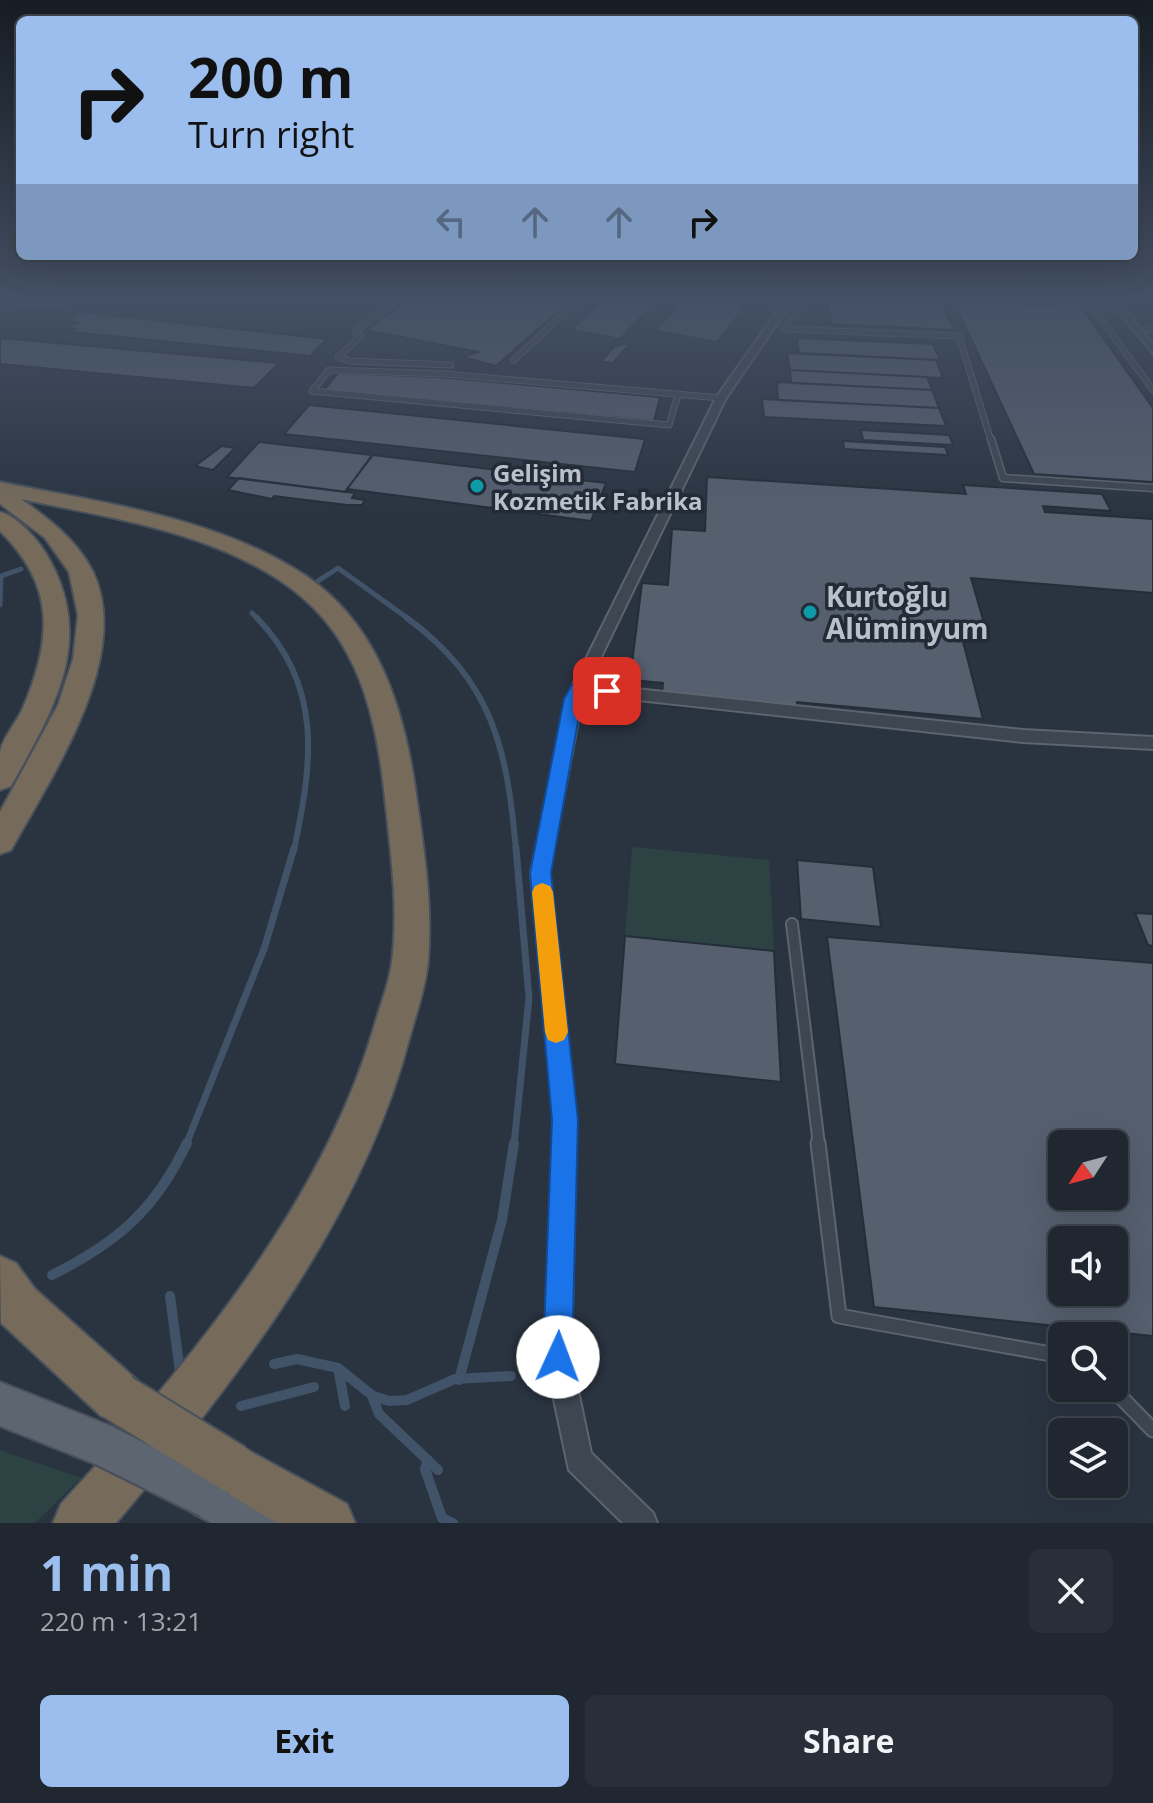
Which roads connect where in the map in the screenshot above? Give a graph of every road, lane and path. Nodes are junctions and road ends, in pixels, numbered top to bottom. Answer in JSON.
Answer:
{"nodes":[{"id":1,"x":328,"y":371,"type":"edge"},
{"id":2,"x":360,"y":371,"type":"edge"},
{"id":3,"x":740,"y":371,"type":"edge"},
{"id":4,"x":970,"y":371,"type":"edge"},
{"id":5,"x":1139,"y":371,"type":"edge"},
{"id":6,"x":1153,"y":390,"type":"edge"},
{"id":7,"x":678,"y":395,"type":"junction"},
{"id":8,"x":721,"y":398,"type":"junction"},
{"id":9,"x":0,"y":488,"type":"edge"},
{"id":10,"x":1153,"y":488,"type":"edge"},
{"id":11,"x":0,"y":495,"type":"edge"},
{"id":12,"x":0,"y":519,"type":"edge"},
{"id":13,"x":60,"y":619,"type":"junction"},
{"id":14,"x":578,"y":688,"type":"junction"},
{"id":15,"x":1153,"y":743,"type":"edge"},
{"id":16,"x":0,"y":746,"type":"edge"},
{"id":17,"x":0,"y":778,"type":"edge"},
{"id":18,"x":0,"y":841,"type":"edge"},
{"id":19,"x":792,"y":924,"type":"dead end"},
{"id":20,"x":0,"y":1279,"type":"edge"},
{"id":21,"x":1048,"y":1353,"type":"edge"},
{"id":22,"x":1126,"y":1402,"type":"edge"},
{"id":23,"x":0,"y":1404,"type":"edge"},
{"id":24,"x":1153,"y":1430,"type":"edge"},
{"id":25,"x":222,"y":1483,"type":"junction"},
{"id":26,"x":80,"y":1523,"type":"edge"},
{"id":27,"x":263,"y":1523,"type":"edge"},
{"id":28,"x":328,"y":1523,"type":"edge"},
{"id":29,"x":643,"y":1523,"type":"edge"}],
"edges":[{"from":1,"to":7,"type":"lane"},
{"from":2,"to":7,"type":"lane"},
{"from":3,"to":8,"type":"street"},
{"from":4,"to":10,"type":"lane"},
{"from":5,"to":6,"type":"lane"},
{"from":7,"to":8,"type":"lane"},
{"from":8,"to":14,"type":"street"},
{"from":9,"to":26,"type":"highway"},
{"from":11,"to":18,"type":"highway"},
{"from":12,"to":13,"type":"highway"},
{"from":13,"to":16,"type":"highway"},
{"from":13,"to":17,"type":"highway"},
{"from":14,"to":15,"type":"street"},
{"from":14,"to":29,"type":"street"},
{"from":19,"to":21,"type":"lane"},
{"from":20,"to":25,"type":"highway","bridge":true},
{"from":22,"to":24,"type":"lane"},
{"from":23,"to":25,"type":"main road","bridge":true},
{"from":25,"to":27,"type":"main road"},
{"from":25,"to":28,"type":"highway"}]}
